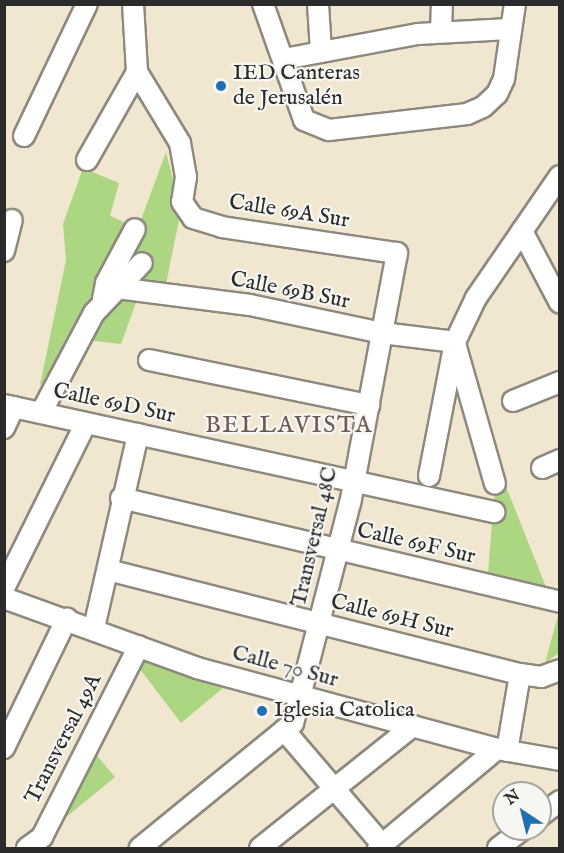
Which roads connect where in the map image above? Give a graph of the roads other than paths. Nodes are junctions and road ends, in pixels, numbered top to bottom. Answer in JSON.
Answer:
{"nodes":[{"id":1,"x":87,"y":4,"type":"edge"},
{"id":2,"x":133,"y":4,"type":"edge"},
{"id":3,"x":263,"y":4,"type":"edge"},
{"id":4,"x":318,"y":4,"type":"edge"},
{"id":5,"x":442,"y":4,"type":"edge"},
{"id":6,"x":515,"y":4,"type":"edge"},
{"id":7,"x":509,"y":29,"type":"junction"},
{"id":8,"x":441,"y":31,"type":"junction"},
{"id":9,"x":321,"y":52,"type":"junction"},
{"id":10,"x":284,"y":59,"type":"junction"},
{"id":11,"x":137,"y":72,"type":"junction"},
{"id":12,"x":24,"y":136,"type":"dead end"},
{"id":13,"x":87,"y":160,"type":"dead end"},
{"id":14,"x":560,"y":176,"type":"edge"},
{"id":15,"x":12,"y":220,"type":"dead end"},
{"id":16,"x":135,"y":229,"type":"dead end"},
{"id":17,"x":522,"y":231,"type":"junction"},
{"id":18,"x":4,"y":251,"type":"edge"},
{"id":19,"x":397,"y":253,"type":"joint"},
{"id":20,"x":142,"y":263,"type":"dead end"},
{"id":21,"x":117,"y":288,"type":"junction"},
{"id":22,"x":560,"y":303,"type":"edge"},
{"id":23,"x":102,"y":305,"type":"junction"},
{"id":24,"x":382,"y":333,"type":"junction"},
{"id":25,"x":455,"y":342,"type":"junction"},
{"id":26,"x":149,"y":360,"type":"dead end"},
{"id":27,"x":560,"y":382,"type":"edge"},
{"id":28,"x":513,"y":401,"type":"dead end"},
{"id":29,"x":369,"y":405,"type":"junction"},
{"id":30,"x":9,"y":406,"type":"edge"},
{"id":31,"x":41,"y":413,"type":"junction"},
{"id":32,"x":86,"y":423,"type":"junction"},
{"id":33,"x":4,"y":428,"type":"edge"},
{"id":34,"x":138,"y":434,"type":"junction"},
{"id":35,"x":429,"y":476,"type":"dead end"},
{"id":36,"x":354,"y":481,"type":"junction"},
{"id":37,"x":495,"y":484,"type":"dead end"},
{"id":38,"x":121,"y":498,"type":"junction"},
{"id":39,"x":494,"y":512,"type":"dead end"},
{"id":40,"x":338,"y":550,"type":"junction"},
{"id":41,"x":108,"y":570,"type":"junction"},
{"id":42,"x":4,"y":588,"type":"edge"},
{"id":43,"x":4,"y":598,"type":"edge"},
{"id":44,"x":560,"y":602,"type":"edge"},
{"id":45,"x":67,"y":618,"type":"junction"},
{"id":46,"x":320,"y":623,"type":"junction"},
{"id":47,"x":94,"y":628,"type":"junction"},
{"id":48,"x":139,"y":645,"type":"junction"},
{"id":49,"x":560,"y":670,"type":"edge"},
{"id":50,"x":520,"y":674,"type":"junction"},
{"id":51,"x":301,"y":696,"type":"junction"},
{"id":52,"x":413,"y":726,"type":"junction"},
{"id":53,"x":288,"y":727,"type":"junction"},
{"id":54,"x":4,"y":748,"type":"edge"},
{"id":55,"x":502,"y":750,"type":"junction"},
{"id":56,"x":560,"y":760,"type":"edge"},
{"id":57,"x":336,"y":787,"type":"junction"},
{"id":58,"x":381,"y":847,"type":"edge"},
{"id":59,"x":27,"y":849,"type":"edge"},
{"id":60,"x":140,"y":849,"type":"edge"},
{"id":61,"x":260,"y":849,"type":"edge"}],
"edges":[{"from":1,"to":12,"type":"street"},
{"from":2,"to":11,"type":"street"},
{"from":3,"to":10,"type":"street"},
{"from":4,"to":9,"type":"street"},
{"from":5,"to":8,"type":"street"},
{"from":6,"to":7,"type":"street"},
{"from":7,"to":8,"type":"street"},
{"from":7,"to":10,"type":"street"},
{"from":8,"to":9,"type":"street"},
{"from":9,"to":10,"type":"street"},
{"from":11,"to":13,"type":"street"},
{"from":11,"to":19,"type":"street","name":"Calle 69A Sur"},
{"from":14,"to":17,"type":"street"},
{"from":15,"to":18,"type":"street"},
{"from":16,"to":23,"type":"street"},
{"from":17,"to":22,"type":"street"},
{"from":17,"to":25,"type":"street"},
{"from":19,"to":24,"type":"street","name":"Transversal 48C"},
{"from":20,"to":21,"type":"street"},
{"from":21,"to":23,"type":"street"},
{"from":21,"to":24,"type":"street","name":"Calle 69B Sur"},
{"from":23,"to":31,"type":"street"},
{"from":24,"to":25,"type":"street","name":"Calle 69B Sur"},
{"from":24,"to":29,"type":"street","name":"Transversal 48C"},
{"from":25,"to":35,"type":"street"},
{"from":25,"to":37,"type":"street"},
{"from":26,"to":29,"type":"street"},
{"from":27,"to":28,"type":"street"},
{"from":29,"to":36,"type":"street","name":"Transversal 48C"},
{"from":30,"to":31,"type":"street","name":"Calle 69D Sur"},
{"from":30,"to":33,"type":"street"},
{"from":31,"to":32,"type":"street","name":"Calle 69D Sur"},
{"from":32,"to":34,"type":"street","name":"Calle 69D Sur"},
{"from":32,"to":42,"type":"street"},
{"from":34,"to":36,"type":"street","name":"Calle 69D Sur"},
{"from":34,"to":38,"type":"street"},
{"from":36,"to":39,"type":"street","name":"Calle 69D Sur"},
{"from":36,"to":40,"type":"street","name":"Transversal 48C"},
{"from":38,"to":40,"type":"street","name":"Calle 69F Sur"},
{"from":38,"to":41,"type":"street"},
{"from":40,"to":44,"type":"street","name":"Calle 69F Sur"},
{"from":40,"to":46,"type":"street","name":"Transversal 48C"},
{"from":41,"to":46,"type":"street","name":"Calle 69H Sur"},
{"from":41,"to":47,"type":"street"},
{"from":43,"to":45,"type":"street","name":"Calle 70 Sur"},
{"from":45,"to":47,"type":"street","name":"Calle 70 Sur"},
{"from":45,"to":54,"type":"street"},
{"from":46,"to":50,"type":"street","name":"Calle 69H Sur"},
{"from":46,"to":51,"type":"street","name":"Transversal 48C"},
{"from":47,"to":48,"type":"street","name":"Calle 70 Sur"},
{"from":48,"to":51,"type":"street","name":"Calle 70 Sur"},
{"from":48,"to":59,"type":"street","name":"Transversal 49A"},
{"from":49,"to":50,"type":"street","name":"Calle 69H Sur"},
{"from":50,"to":55,"type":"street"},
{"from":51,"to":52,"type":"street","name":"Calle 70 Sur"},
{"from":51,"to":53,"type":"street","name":"Transversal 48C"},
{"from":52,"to":55,"type":"street","name":"Calle 70 Sur"},
{"from":52,"to":57,"type":"street"},
{"from":53,"to":57,"type":"street"},
{"from":53,"to":60,"type":"street"},
{"from":55,"to":56,"type":"street","name":"Calle 70 Sur"},
{"from":55,"to":58,"type":"street"},
{"from":57,"to":58,"type":"street"},
{"from":57,"to":61,"type":"street"}]}
